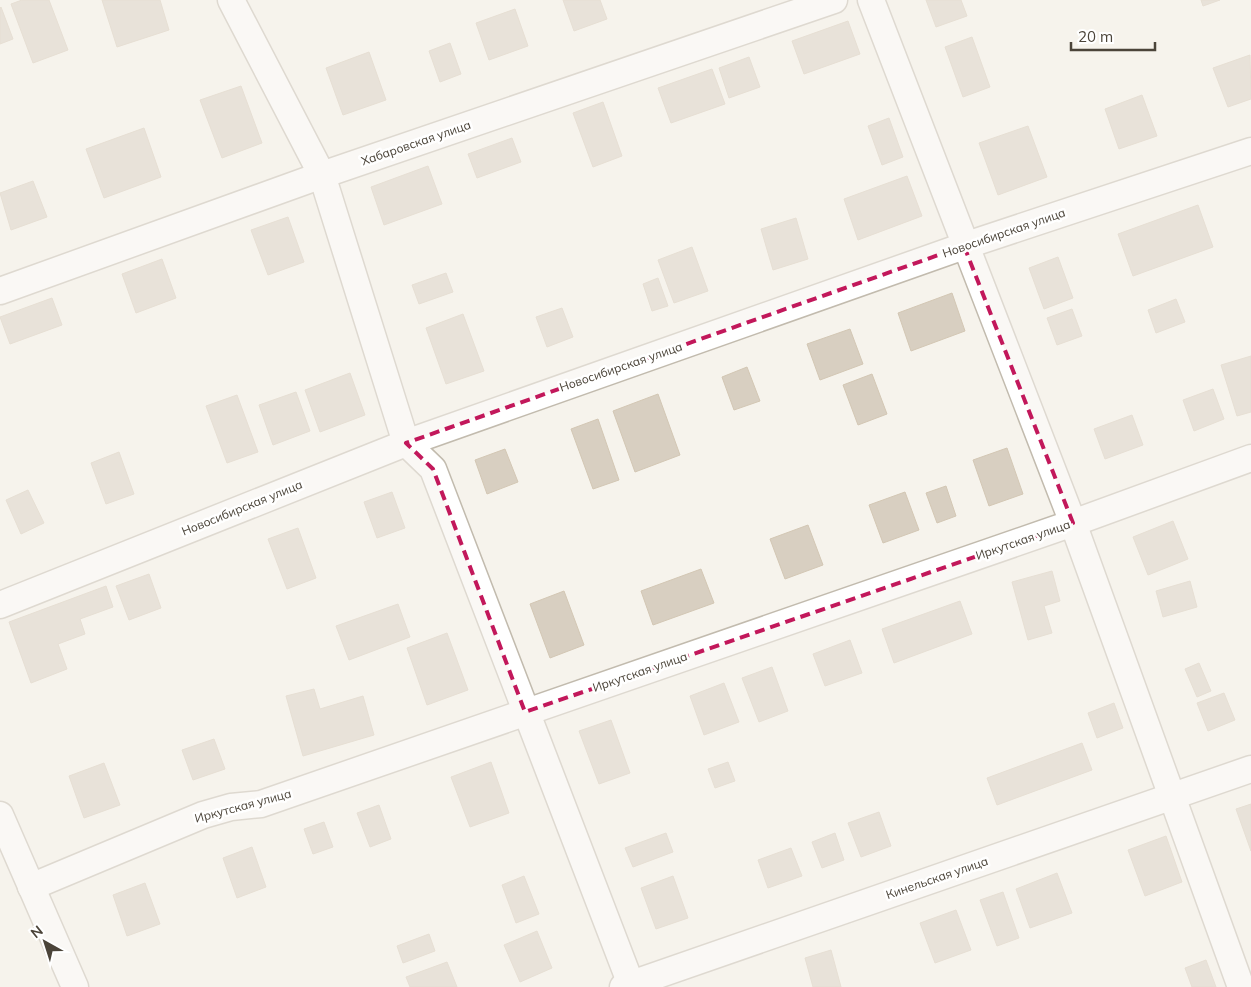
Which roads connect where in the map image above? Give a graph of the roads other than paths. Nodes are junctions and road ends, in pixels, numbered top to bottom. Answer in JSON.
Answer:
{"nodes":[{"id":1,"x":231,"y":0,"type":"edge"},
{"id":2,"x":834,"y":0,"type":"edge"},
{"id":3,"x":871,"y":0,"type":"edge"},
{"id":4,"x":1251,"y":151,"type":"edge"},
{"id":5,"x":322,"y":175,"type":"junction"},
{"id":6,"x":964,"y":246,"type":"junction"},
{"id":7,"x":0,"y":291,"type":"edge"},
{"id":8,"x":406,"y":442,"type":"junction"},
{"id":9,"x":1251,"y":458,"type":"edge"},
{"id":10,"x":1073,"y":523,"type":"junction"},
{"id":11,"x":0,"y":605,"type":"edge"},
{"id":12,"x":525,"y":712,"type":"junction"},
{"id":13,"x":1251,"y":769,"type":"edge"},
{"id":14,"x":1171,"y":796,"type":"junction"},
{"id":15,"x":0,"y":814,"type":"edge"},
{"id":16,"x":31,"y":887,"type":"junction"},
{"id":17,"x":629,"y":986,"type":"edge"},
{"id":18,"x":75,"y":987,"type":"edge"},
{"id":19,"x":1241,"y":987,"type":"edge"}],
"edges":[{"from":1,"to":5,"type":"street"},
{"from":2,"to":5,"type":"street","name":"Хабаровская улица"},
{"from":3,"to":6,"type":"street"},
{"from":4,"to":6,"type":"street","name":"Новосибирская улица"},
{"from":5,"to":7,"type":"street","name":"Хабаровская улица"},
{"from":5,"to":8,"type":"street"},
{"from":6,"to":8,"type":"street","name":"Новосибирская улица"},
{"from":6,"to":10,"type":"street"},
{"from":8,"to":11,"type":"street","name":"Новосибирская улица"},
{"from":8,"to":12,"type":"street"},
{"from":9,"to":10,"type":"street","name":"Иркутская улица"},
{"from":10,"to":12,"type":"street","name":"Иркутская улица"},
{"from":10,"to":14,"type":"street"},
{"from":12,"to":16,"type":"street","name":"Иркутская улица"},
{"from":12,"to":17,"type":"street"},
{"from":13,"to":14,"type":"street","name":"Кинельская улица"},
{"from":14,"to":17,"type":"street","name":"Кинельская улица"},
{"from":14,"to":19,"type":"street"},
{"from":15,"to":16,"type":"street"},
{"from":16,"to":18,"type":"street"}]}
